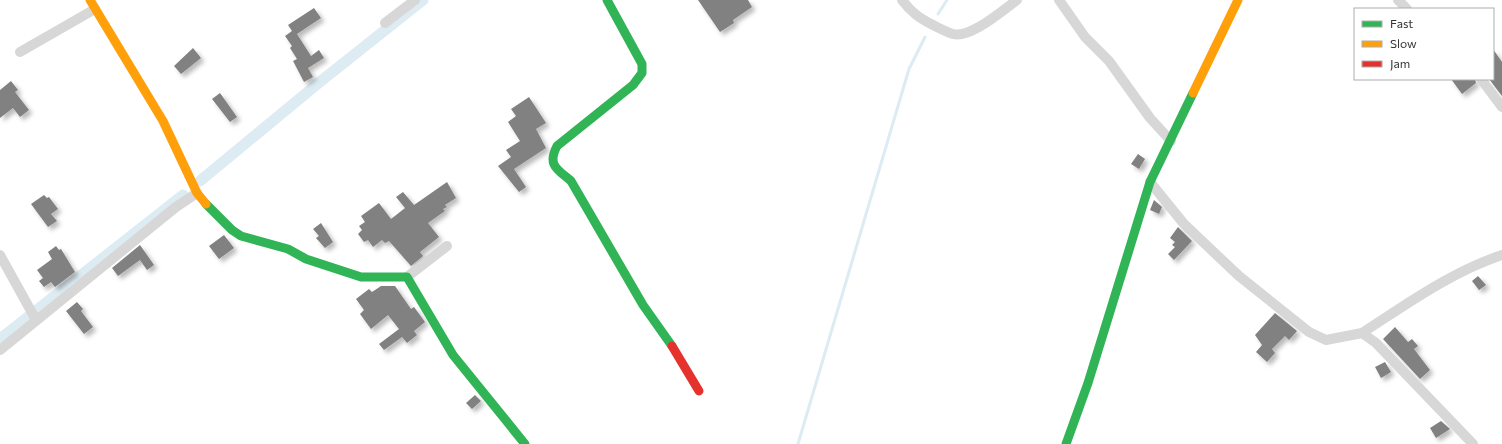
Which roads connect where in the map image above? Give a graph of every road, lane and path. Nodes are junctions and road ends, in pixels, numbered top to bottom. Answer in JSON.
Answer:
{"nodes":[{"id":1,"x":415,"y":0,"type":"edge"},
{"id":2,"x":607,"y":0,"type":"edge"},
{"id":3,"x":902,"y":0,"type":"edge"},
{"id":4,"x":1017,"y":0,"type":"edge"},
{"id":5,"x":1059,"y":0,"type":"edge"},
{"id":6,"x":1238,"y":0,"type":"edge"},
{"id":7,"x":1398,"y":0,"type":"edge"},
{"id":8,"x":93,"y":4,"type":"edge"},
{"id":9,"x":1406,"y":8,"type":"edge"},
{"id":10,"x":385,"y":22,"type":"dead end"},
{"id":11,"x":20,"y":52,"type":"dead end"},
{"id":12,"x":1482,"y":80,"type":"edge"},
{"id":13,"x":1502,"y":107,"type":"edge"},
{"id":14,"x":1170,"y":141,"type":"junction"},
{"id":15,"x":1150,"y":182,"type":"junction"},
{"id":16,"x":197,"y":193,"type":"junction"},
{"id":17,"x":447,"y":246,"type":"dead end"},
{"id":18,"x":0,"y":255,"type":"edge"},
{"id":19,"x":1502,"y":255,"type":"edge"},
{"id":20,"x":407,"y":277,"type":"junction"},
{"id":21,"x":35,"y":319,"type":"junction"},
{"id":22,"x":1362,"y":333,"type":"junction"},
{"id":23,"x":0,"y":350,"type":"edge"},
{"id":24,"x":699,"y":391,"type":"dead end"},
{"id":25,"x":525,"y":444,"type":"edge"},
{"id":26,"x":1066,"y":444,"type":"edge"},
{"id":27,"x":1473,"y":444,"type":"edge"}],
"edges":[{"from":1,"to":10,"type":"street"},
{"from":2,"to":24,"type":"street"},
{"from":3,"to":4,"type":"street"},
{"from":5,"to":14,"type":"street"},
{"from":6,"to":14,"type":"street"},
{"from":7,"to":9,"type":"street"},
{"from":8,"to":11,"type":"street"},
{"from":8,"to":16,"type":"street"},
{"from":12,"to":13,"type":"street"},
{"from":14,"to":15,"type":"street"},
{"from":15,"to":22,"type":"street"},
{"from":15,"to":26,"type":"street"},
{"from":16,"to":20,"type":"street"},
{"from":16,"to":21,"type":"street"},
{"from":17,"to":20,"type":"street"},
{"from":18,"to":21,"type":"street"},
{"from":19,"to":22,"type":"street"},
{"from":20,"to":25,"type":"street"},
{"from":21,"to":23,"type":"street"},
{"from":22,"to":27,"type":"street"}]}
